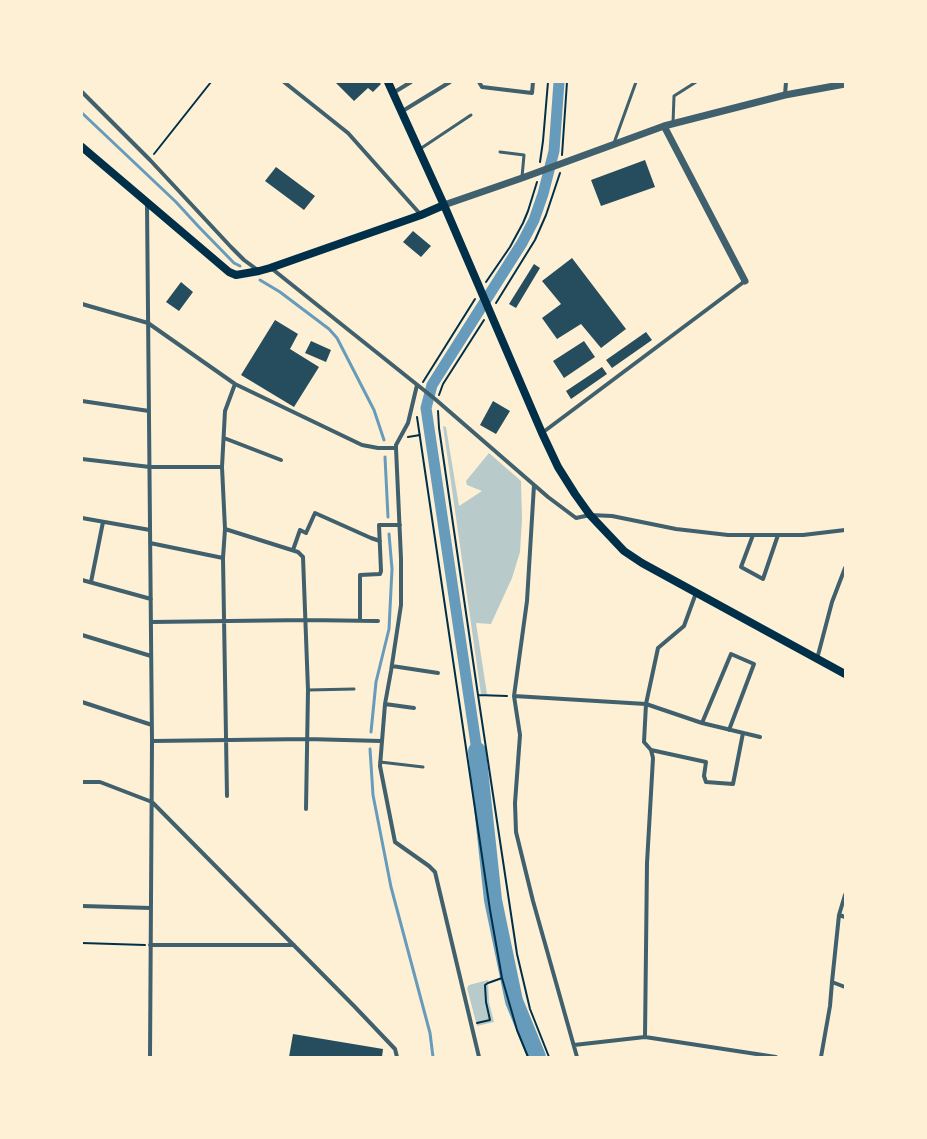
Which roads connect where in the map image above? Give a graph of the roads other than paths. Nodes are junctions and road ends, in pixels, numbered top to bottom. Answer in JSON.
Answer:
{"nodes":[{"id":1,"x":284,"y":82,"type":"edge"},
{"id":2,"x":388,"y":82,"type":"edge"},
{"id":3,"x":411,"y":82,"type":"edge"},
{"id":4,"x":450,"y":82,"type":"edge"},
{"id":5,"x":479,"y":82,"type":"edge"},
{"id":6,"x":533,"y":82,"type":"edge"},
{"id":7,"x":636,"y":82,"type":"edge"},
{"id":8,"x":696,"y":82,"type":"edge"},
{"id":9,"x":786,"y":82,"type":"edge"},
{"id":10,"x":845,"y":84,"type":"edge"},
{"id":11,"x":82,"y":92,"type":"edge"},
{"id":12,"x":393,"y":94,"type":"junction"},
{"id":13,"x":785,"y":95,"type":"junction"},
{"id":14,"x":401,"y":112,"type":"junction"},
{"id":15,"x":471,"y":115,"type":"dead end"},
{"id":16,"x":673,"y":123,"type":"junction"},
{"id":17,"x":664,"y":126,"type":"junction"},
{"id":18,"x":613,"y":144,"type":"junction"},
{"id":19,"x":82,"y":147,"type":"edge"},
{"id":20,"x":418,"y":150,"type":"junction"},
{"id":21,"x":500,"y":152,"type":"dead end"},
{"id":22,"x":522,"y":178,"type":"junction"},
{"id":23,"x":147,"y":201,"type":"junction"},
{"id":24,"x":444,"y":205,"type":"junction"},
{"id":25,"x":421,"y":215,"type":"junction"},
{"id":26,"x":270,"y":268,"type":"junction"},
{"id":27,"x":259,"y":271,"type":"junction"},
{"id":28,"x":745,"y":281,"type":"joint"},
{"id":29,"x":82,"y":304,"type":"edge"},
{"id":30,"x":148,"y":323,"type":"junction"},
{"id":31,"x":235,"y":384,"type":"junction"},
{"id":32,"x":417,"y":385,"type":"junction"},
{"id":33,"x":82,"y":401,"type":"edge"},
{"id":34,"x":149,"y":411,"type":"junction"},
{"id":35,"x":542,"y":433,"type":"junction"},
{"id":36,"x":224,"y":438,"type":"junction"},
{"id":37,"x":396,"y":448,"type":"junction"},
{"id":38,"x":82,"y":459,"type":"edge"},
{"id":39,"x":281,"y":460,"type":"dead end"},
{"id":40,"x":150,"y":467,"type":"junction"},
{"id":41,"x":222,"y":467,"type":"junction"},
{"id":42,"x":534,"y":485,"type":"junction"},
{"id":43,"x":590,"y":515,"type":"junction"},
{"id":44,"x":82,"y":518,"type":"edge"},
{"id":45,"x":103,"y":522,"type":"junction"},
{"id":46,"x":400,"y":525,"type":"junction"},
{"id":47,"x":225,"y":529,"type":"junction"},
{"id":48,"x":150,"y":530,"type":"junction"},
{"id":49,"x":845,"y":530,"type":"edge"},
{"id":50,"x":753,"y":535,"type":"junction"},
{"id":51,"x":778,"y":535,"type":"junction"},
{"id":52,"x":380,"y":541,"type":"junction"},
{"id":53,"x":150,"y":543,"type":"junction"},
{"id":54,"x":293,"y":550,"type":"junction"},
{"id":55,"x":223,"y":558,"type":"junction"},
{"id":56,"x":845,"y":568,"type":"edge"},
{"id":57,"x":82,"y":580,"type":"edge"},
{"id":58,"x":91,"y":582,"type":"junction"},
{"id":59,"x":696,"y":594,"type":"junction"},
{"id":60,"x":151,"y":599,"type":"junction"},
{"id":61,"x":306,"y":620,"type":"junction"},
{"id":62,"x":360,"y":620,"type":"junction"},
{"id":63,"x":378,"y":621,"type":"dead end"},
{"id":64,"x":151,"y":622,"type":"junction"},
{"id":65,"x":225,"y":622,"type":"junction"},
{"id":66,"x":82,"y":636,"type":"edge"},
{"id":67,"x":151,"y":656,"type":"junction"},
{"id":68,"x":817,"y":659,"type":"junction"},
{"id":69,"x":392,"y":666,"type":"junction"},
{"id":70,"x":438,"y":673,"type":"dead end"},
{"id":71,"x":845,"y":674,"type":"edge"},
{"id":72,"x":308,"y":690,"type":"junction"},
{"id":73,"x":354,"y":690,"type":"dead end"},
{"id":74,"x":514,"y":696,"type":"junction"},
{"id":75,"x":82,"y":702,"type":"edge"},
{"id":76,"x":385,"y":704,"type":"junction"},
{"id":77,"x":646,"y":704,"type":"junction"},
{"id":78,"x":414,"y":708,"type":"dead end"},
{"id":79,"x":702,"y":723,"type":"junction"},
{"id":80,"x":152,"y":725,"type":"junction"},
{"id":81,"x":729,"y":730,"type":"junction"},
{"id":82,"x":743,"y":733,"type":"junction"},
{"id":83,"x":760,"y":737,"type":"dead end"},
{"id":84,"x":307,"y":739,"type":"junction"},
{"id":85,"x":381,"y":740,"type":"junction"},
{"id":86,"x":152,"y":741,"type":"junction"},
{"id":87,"x":226,"y":741,"type":"junction"},
{"id":88,"x":651,"y":750,"type":"junction"},
{"id":89,"x":380,"y":762,"type":"junction"},
{"id":90,"x":423,"y":766,"type":"dead end"},
{"id":91,"x":82,"y":782,"type":"edge"},
{"id":92,"x":227,"y":796,"type":"dead end"},
{"id":93,"x":152,"y":802,"type":"junction"},
{"id":94,"x":306,"y":809,"type":"dead end"},
{"id":95,"x":845,"y":895,"type":"edge"},
{"id":96,"x":82,"y":906,"type":"edge"},
{"id":97,"x":151,"y":908,"type":"junction"},
{"id":98,"x":839,"y":915,"type":"junction"},
{"id":99,"x":845,"y":917,"type":"edge"},
{"id":100,"x":150,"y":945,"type":"junction"},
{"id":101,"x":294,"y":945,"type":"junction"},
{"id":102,"x":832,"y":982,"type":"junction"},
{"id":103,"x":845,"y":987,"type":"edge"},
{"id":104,"x":645,"y":1037,"type":"junction"},
{"id":105,"x":574,"y":1045,"type":"junction"},
{"id":106,"x":150,"y":1057,"type":"edge"},
{"id":107,"x":397,"y":1057,"type":"edge"},
{"id":108,"x":479,"y":1057,"type":"edge"},
{"id":109,"x":577,"y":1057,"type":"edge"},
{"id":110,"x":776,"y":1057,"type":"edge"},
{"id":111,"x":821,"y":1057,"type":"edge"}],
"edges":[{"from":1,"to":25,"type":"street"},
{"from":2,"to":12,"type":"main road"},
{"from":3,"to":12,"type":"street"},
{"from":4,"to":14,"type":"street"},
{"from":5,"to":6,"type":"street"},
{"from":7,"to":18,"type":"lane"},
{"from":8,"to":16,"type":"lane"},
{"from":9,"to":13,"type":"street"},
{"from":10,"to":13,"type":"street"},
{"from":11,"to":27,"type":"street"},
{"from":12,"to":14,"type":"main road"},
{"from":13,"to":16,"type":"street"},
{"from":14,"to":20,"type":"main road"},
{"from":15,"to":20,"type":"lane"},
{"from":16,"to":17,"type":"street"},
{"from":17,"to":18,"type":"street"},
{"from":17,"to":28,"type":"street"},
{"from":18,"to":22,"type":"street"},
{"from":19,"to":23,"type":"main road"},
{"from":20,"to":24,"type":"main road"},
{"from":21,"to":22,"type":"lane"},
{"from":22,"to":24,"type":"street"},
{"from":23,"to":27,"type":"main road"},
{"from":23,"to":30,"type":"street"},
{"from":24,"to":25,"type":"main road"},
{"from":24,"to":35,"type":"main road"},
{"from":25,"to":26,"type":"main road"},
{"from":26,"to":27,"type":"main road"},
{"from":26,"to":32,"type":"street"},
{"from":28,"to":35,"type":"street"},
{"from":29,"to":30,"type":"street"},
{"from":30,"to":31,"type":"street"},
{"from":30,"to":34,"type":"street"},
{"from":31,"to":36,"type":"street"},
{"from":31,"to":37,"type":"street"},
{"from":32,"to":37,"type":"street"},
{"from":32,"to":42,"type":"street"},
{"from":33,"to":34,"type":"street"},
{"from":34,"to":40,"type":"street"},
{"from":35,"to":43,"type":"main road"},
{"from":36,"to":39,"type":"street"},
{"from":36,"to":41,"type":"street"},
{"from":37,"to":46,"type":"street"},
{"from":38,"to":40,"type":"street"},
{"from":40,"to":41,"type":"street"},
{"from":40,"to":48,"type":"street"},
{"from":41,"to":47,"type":"street"},
{"from":42,"to":43,"type":"street"},
{"from":42,"to":74,"type":"street"},
{"from":43,"to":50,"type":"street"},
{"from":43,"to":59,"type":"main road"},
{"from":44,"to":45,"type":"street"},
{"from":45,"to":48,"type":"street"},
{"from":45,"to":58,"type":"street"},
{"from":46,"to":52,"type":"street"},
{"from":46,"to":69,"type":"street"},
{"from":47,"to":54,"type":"street"},
{"from":47,"to":55,"type":"street"},
{"from":48,"to":53,"type":"street"},
{"from":49,"to":51,"type":"street"},
{"from":50,"to":51,"type":"street"},
{"from":50,"to":51,"type":"street"},
{"from":52,"to":54,"type":"street"},
{"from":52,"to":62,"type":"street"},
{"from":53,"to":55,"type":"street"},
{"from":53,"to":60,"type":"street"},
{"from":54,"to":61,"type":"street"},
{"from":55,"to":65,"type":"street"},
{"from":56,"to":68,"type":"street"},
{"from":57,"to":58,"type":"street"},
{"from":58,"to":60,"type":"street"},
{"from":59,"to":68,"type":"main road"},
{"from":59,"to":77,"type":"street"},
{"from":60,"to":64,"type":"street"},
{"from":61,"to":62,"type":"street"},
{"from":61,"to":65,"type":"street"},
{"from":61,"to":72,"type":"street"},
{"from":62,"to":63,"type":"street"},
{"from":64,"to":65,"type":"street"},
{"from":64,"to":67,"type":"street"},
{"from":65,"to":87,"type":"street"},
{"from":66,"to":67,"type":"street"},
{"from":67,"to":80,"type":"street"},
{"from":68,"to":71,"type":"main road"},
{"from":69,"to":70,"type":"street"},
{"from":69,"to":76,"type":"street"},
{"from":72,"to":73,"type":"lane"},
{"from":72,"to":84,"type":"street"},
{"from":74,"to":77,"type":"street"},
{"from":74,"to":105,"type":"street"},
{"from":75,"to":80,"type":"street"},
{"from":76,"to":78,"type":"street"},
{"from":76,"to":85,"type":"street"},
{"from":77,"to":79,"type":"street"},
{"from":77,"to":88,"type":"street"},
{"from":79,"to":81,"type":"street"},
{"from":79,"to":81,"type":"street"},
{"from":80,"to":86,"type":"street"},
{"from":81,"to":82,"type":"street"},
{"from":82,"to":83,"type":"street"},
{"from":82,"to":88,"type":"street"},
{"from":84,"to":85,"type":"street"},
{"from":84,"to":87,"type":"street"},
{"from":84,"to":94,"type":"street"},
{"from":85,"to":89,"type":"street"},
{"from":86,"to":87,"type":"street"},
{"from":86,"to":93,"type":"street"},
{"from":87,"to":92,"type":"street"},
{"from":88,"to":104,"type":"street"},
{"from":89,"to":90,"type":"lane"},
{"from":89,"to":108,"type":"street"},
{"from":91,"to":93,"type":"street"},
{"from":93,"to":97,"type":"street"},
{"from":93,"to":101,"type":"street"},
{"from":95,"to":98,"type":"street"},
{"from":96,"to":97,"type":"street"},
{"from":97,"to":100,"type":"street"},
{"from":98,"to":99,"type":"street"},
{"from":98,"to":102,"type":"street"},
{"from":100,"to":101,"type":"street"},
{"from":100,"to":106,"type":"street"},
{"from":101,"to":107,"type":"street"},
{"from":102,"to":103,"type":"street"},
{"from":102,"to":111,"type":"street"},
{"from":104,"to":105,"type":"street"},
{"from":104,"to":110,"type":"street"},
{"from":105,"to":109,"type":"street"}]}
